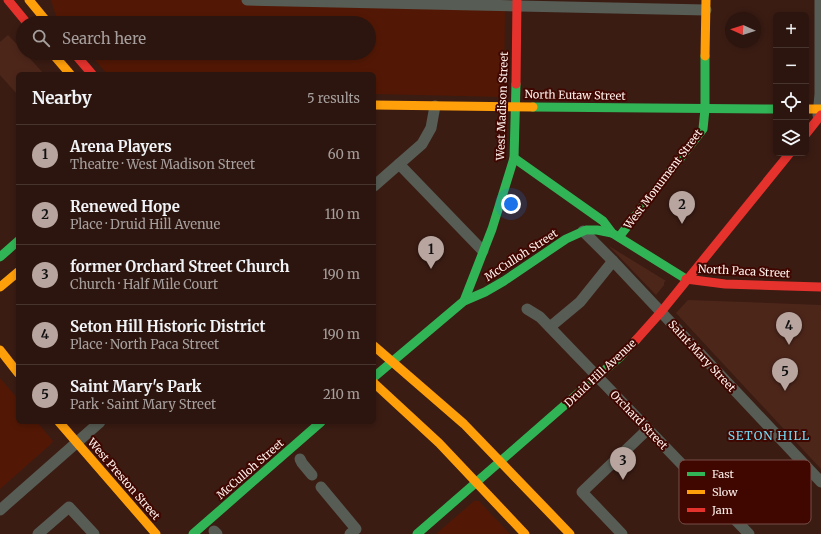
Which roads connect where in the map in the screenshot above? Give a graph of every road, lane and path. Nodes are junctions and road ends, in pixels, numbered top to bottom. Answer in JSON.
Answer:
{"nodes":[{"id":1,"x":8,"y":0,"type":"edge"},
{"id":2,"x":28,"y":0,"type":"edge"},
{"id":3,"x":41,"y":0,"type":"edge"},
{"id":4,"x":247,"y":0,"type":"edge"},
{"id":5,"x":820,"y":0,"type":"edge"},
{"id":6,"x":517,"y":3,"type":"edge"},
{"id":7,"x":706,"y":5,"type":"edge"},
{"id":8,"x":21,"y":16,"type":"edge"},
{"id":9,"x":43,"y":16,"type":"edge"},
{"id":10,"x":47,"y":16,"type":"edge"},
{"id":11,"x":58,"y":60,"type":"edge"},
{"id":12,"x":80,"y":60,"type":"edge"},
{"id":13,"x":68,"y":72,"type":"edge"},
{"id":14,"x":90,"y":72,"type":"edge"},
{"id":15,"x":376,"y":105,"type":"edge"},
{"id":16,"x":435,"y":106,"type":"junction"},
{"id":17,"x":516,"y":107,"type":"junction"},
{"id":18,"x":705,"y":109,"type":"junction"},
{"id":19,"x":773,"y":109,"type":"edge"},
{"id":20,"x":809,"y":110,"type":"edge"},
{"id":21,"x":819,"y":113,"type":"edge"},
{"id":22,"x":809,"y":129,"type":"edge"},
{"id":23,"x":788,"y":156,"type":"edge"},
{"id":24,"x":514,"y":158,"type":"junction"},
{"id":25,"x":399,"y":164,"type":"junction"},
{"id":26,"x":376,"y":184,"type":"edge"},
{"id":27,"x":583,"y":231,"type":"junction"},
{"id":28,"x":616,"y":235,"type":"junction"},
{"id":29,"x":16,"y":244,"type":"edge"},
{"id":30,"x":483,"y":251,"type":"junction"},
{"id":31,"x":0,"y":257,"type":"edge"},
{"id":32,"x":613,"y":261,"type":"junction"},
{"id":33,"x":16,"y":274,"type":"edge"},
{"id":34,"x":688,"y":280,"type":"junction"},
{"id":35,"x":0,"y":287,"type":"edge"},
{"id":36,"x":821,"y":287,"type":"edge"},
{"id":37,"x":464,"y":301,"type":"junction"},
{"id":38,"x":527,"y":309,"type":"dead end"},
{"id":39,"x":661,"y":312,"type":"junction"},
{"id":40,"x":550,"y":327,"type":"junction"},
{"id":41,"x":376,"y":348,"type":"edge"},
{"id":42,"x":0,"y":350,"type":"edge"},
{"id":43,"x":392,"y":361,"type":"junction"},
{"id":44,"x":16,"y":370,"type":"edge"},
{"id":45,"x":376,"y":375,"type":"edge"},
{"id":46,"x":597,"y":377,"type":"junction"},
{"id":47,"x":376,"y":385,"type":"edge"},
{"id":48,"x":61,"y":424,"type":"edge"},
{"id":49,"x":98,"y":424,"type":"edge"},
{"id":50,"x":319,"y":424,"type":"edge"},
{"id":51,"x":648,"y":429,"type":"junction"},
{"id":52,"x":76,"y":442,"type":"junction"},
{"id":53,"x":300,"y":459,"type":"dead end"},
{"id":54,"x":800,"y":460,"type":"edge"},
{"id":55,"x":500,"y":461,"type":"junction"},
{"id":56,"x":679,"y":461,"type":"edge"},
{"id":57,"x":811,"y":471,"type":"edge"},
{"id":58,"x":312,"y":475,"type":"dead end"},
{"id":59,"x":476,"y":482,"type":"junction"},
{"id":60,"x":821,"y":482,"type":"edge"},
{"id":61,"x":321,"y":487,"type":"dead end"},
{"id":62,"x":0,"y":510,"type":"edge"},
{"id":63,"x":739,"y":524,"type":"edge"},
{"id":64,"x":353,"y":531,"type":"edge"},
{"id":65,"x":38,"y":534,"type":"edge"},
{"id":66,"x":94,"y":534,"type":"edge"},
{"id":67,"x":156,"y":534,"type":"edge"},
{"id":68,"x":193,"y":534,"type":"edge"},
{"id":69,"x":417,"y":534,"type":"edge"},
{"id":70,"x":525,"y":534,"type":"edge"},
{"id":71,"x":570,"y":534,"type":"edge"},
{"id":72,"x":622,"y":534,"type":"edge"},
{"id":73,"x":749,"y":534,"type":"edge"}],
"edges":[{"from":1,"to":8,"type":"main road"},
{"from":2,"to":9,"type":"main road"},
{"from":3,"to":10,"type":"main road"},
{"from":4,"to":6,"type":"street"},
{"from":5,"to":21,"type":"street"},
{"from":6,"to":7,"type":"street"},
{"from":6,"to":17,"type":"main road","name":"West Madison Street"},
{"from":7,"to":18,"type":"main road","name":"West Monument Street"},
{"from":11,"to":13,"type":"main road"},
{"from":12,"to":14,"type":"main road"},
{"from":15,"to":16,"type":"main road","name":"North Eutaw Street"},
{"from":16,"to":17,"type":"main road","name":"North Eutaw Street"},
{"from":16,"to":25,"type":"street"},
{"from":17,"to":18,"type":"main road","name":"North Eutaw Street"},
{"from":17,"to":24,"type":"main road","name":"West Madison Street"},
{"from":18,"to":19,"type":"main road","name":"North Eutaw Street"},
{"from":18,"to":28,"type":"main road","name":"West Monument Street"},
{"from":20,"to":21,"type":"main road"},
{"from":21,"to":22,"type":"main road"},
{"from":23,"to":34,"type":"main road","name":"Druid Hill Avenue"},
{"from":24,"to":28,"type":"main road","name":"North Paca Street"},
{"from":24,"to":30,"type":"main road","name":"West Madison Street"},
{"from":25,"to":26,"type":"street"},
{"from":25,"to":30,"type":"street"},
{"from":27,"to":28,"type":"main road","name":"McCulloh Street"},
{"from":27,"to":32,"type":"street","name":"Saint Mary Street"},
{"from":27,"to":37,"type":"main road","name":"McCulloh Street"},
{"from":28,"to":34,"type":"main road","name":"North Paca Street"},
{"from":29,"to":31,"type":"main road"},
{"from":30,"to":37,"type":"main road","name":"West Madison Street"},
{"from":32,"to":39,"type":"street","name":"Saint Mary Street"},
{"from":32,"to":40,"type":"street"},
{"from":33,"to":35,"type":"main road"},
{"from":34,"to":36,"type":"main road","name":"North Paca Street"},
{"from":34,"to":39,"type":"main road","name":"Druid Hill Avenue"},
{"from":37,"to":43,"type":"main road","name":"McCulloh Street"},
{"from":38,"to":40,"type":"street","name":"Orchard Street"},
{"from":39,"to":46,"type":"main road","name":"Druid Hill Avenue"},
{"from":39,"to":54,"type":"street","name":"Saint Mary Street"},
{"from":40,"to":46,"type":"street","name":"Orchard Street"},
{"from":41,"to":43,"type":"main road"},
{"from":42,"to":44,"type":"main road"},
{"from":43,"to":45,"type":"main road","name":"McCulloh Street"},
{"from":43,"to":55,"type":"main road"},
{"from":46,"to":51,"type":"street","name":"Orchard Street"},
{"from":46,"to":55,"type":"main road","name":"Druid Hill Avenue"},
{"from":47,"to":59,"type":"main road"},
{"from":48,"to":52,"type":"main road","name":"West Preston Street"},
{"from":49,"to":52,"type":"street"},
{"from":50,"to":68,"type":"main road","name":"McCulloh Street"},
{"from":51,"to":56,"type":"street","name":"Orchard Street"},
{"from":51,"to":72,"type":"street"},
{"from":52,"to":62,"type":"street"},
{"from":52,"to":67,"type":"main road","name":"West Preston Street"},
{"from":53,"to":58,"type":"street"},
{"from":55,"to":59,"type":"main road","name":"Druid Hill Avenue"},
{"from":55,"to":71,"type":"main road"},
{"from":57,"to":60,"type":"street","name":"Saint Mary Street"},
{"from":59,"to":69,"type":"main road","name":"Druid Hill Avenue"},
{"from":59,"to":70,"type":"main road"},
{"from":61,"to":64,"type":"street"},
{"from":63,"to":73,"type":"street","name":"Orchard Street"},
{"from":65,"to":66,"type":"street"}]}
